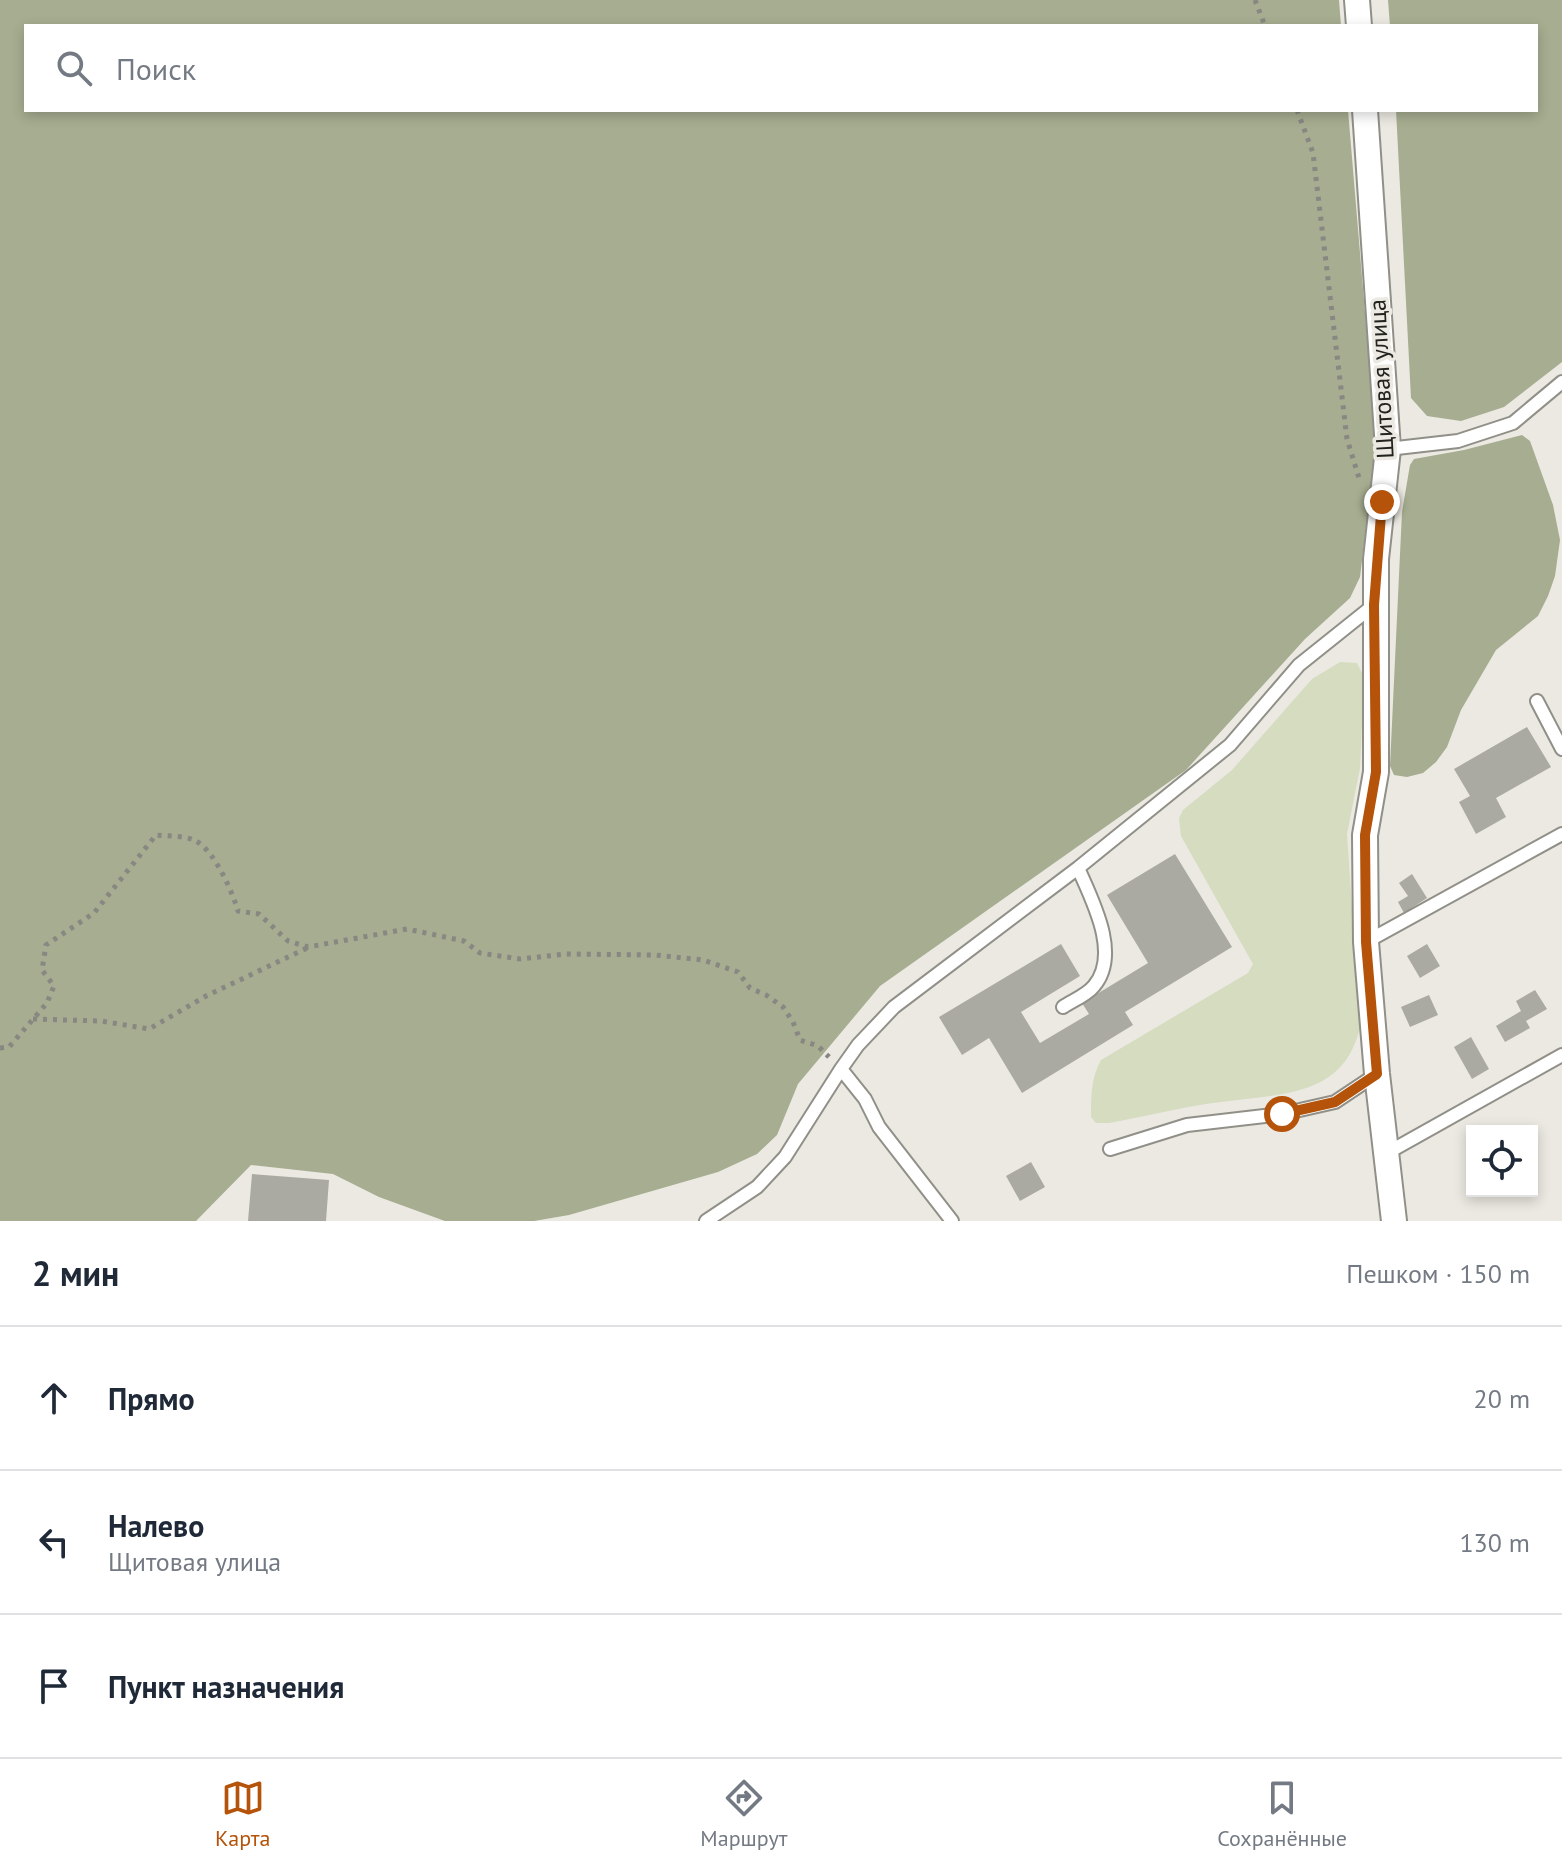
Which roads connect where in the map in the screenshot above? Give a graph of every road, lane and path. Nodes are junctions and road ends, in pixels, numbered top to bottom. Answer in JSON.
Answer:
{"nodes":[{"id":1,"x":1255,"y":0,"type":"edge"},
{"id":2,"x":1357,"y":0,"type":"edge"},
{"id":3,"x":1264,"y":24,"type":"edge"},
{"id":4,"x":1359,"y":24,"type":"edge"},
{"id":5,"x":1298,"y":112,"type":"edge"},
{"id":6,"x":1365,"y":112,"type":"edge"},
{"id":7,"x":1562,"y":382,"type":"edge"},
{"id":8,"x":1388,"y":449,"type":"junction"},
{"id":9,"x":1382,"y":502,"type":"junction"},
{"id":10,"x":1374,"y":605,"type":"junction"},
{"id":11,"x":1537,"y":701,"type":"dead end"},
{"id":12,"x":1562,"y":749,"type":"edge"},
{"id":13,"x":1562,"y":834,"type":"edge"},
{"id":14,"x":1078,"y":868,"type":"junction"},
{"id":15,"x":1366,"y":942,"type":"junction"},
{"id":16,"x":308,"y":947,"type":"junction"},
{"id":17,"x":1063,"y":1007,"type":"dead end"},
{"id":18,"x":32,"y":1019,"type":"junction"},
{"id":19,"x":0,"y":1048,"type":"edge"},
{"id":20,"x":1562,"y":1055,"type":"edge"},
{"id":21,"x":841,"y":1069,"type":"junction"},
{"id":22,"x":1377,"y":1074,"type":"junction"},
{"id":23,"x":1110,"y":1149,"type":"dead end"},
{"id":24,"x":1387,"y":1153,"type":"junction"},
{"id":25,"x":706,"y":1221,"type":"edge"},
{"id":26,"x":952,"y":1221,"type":"edge"},
{"id":27,"x":1394,"y":1221,"type":"edge"}],
"edges":[{"from":1,"to":3,"type":"path"},
{"from":2,"to":4,"type":"street"},
{"from":5,"to":9,"type":"path"},
{"from":6,"to":8,"type":"street","name":"Щитовая улица"},
{"from":7,"to":8,"type":"lane"},
{"from":8,"to":9,"type":"street","name":"Щитовая улица"},
{"from":9,"to":10,"type":"street","name":"Щитовая улица"},
{"from":10,"to":14,"type":"lane"},
{"from":10,"to":15,"type":"street","name":"Щитовая улица"},
{"from":11,"to":12,"type":"lane"},
{"from":13,"to":15,"type":"lane"},
{"from":14,"to":17,"type":"lane"},
{"from":14,"to":21,"type":"lane"},
{"from":15,"to":22,"type":"street","name":"Щитовая улица"},
{"from":16,"to":18,"type":"path"},
{"from":16,"to":18,"type":"path"},
{"from":16,"to":21,"type":"path"},
{"from":18,"to":19,"type":"path"},
{"from":20,"to":24,"type":"lane"},
{"from":21,"to":25,"type":"lane"},
{"from":21,"to":26,"type":"lane"},
{"from":22,"to":23,"type":"lane"},
{"from":22,"to":24,"type":"street","name":"Щитовая улица"},
{"from":24,"to":27,"type":"street","name":"Щитовая улица"}]}
